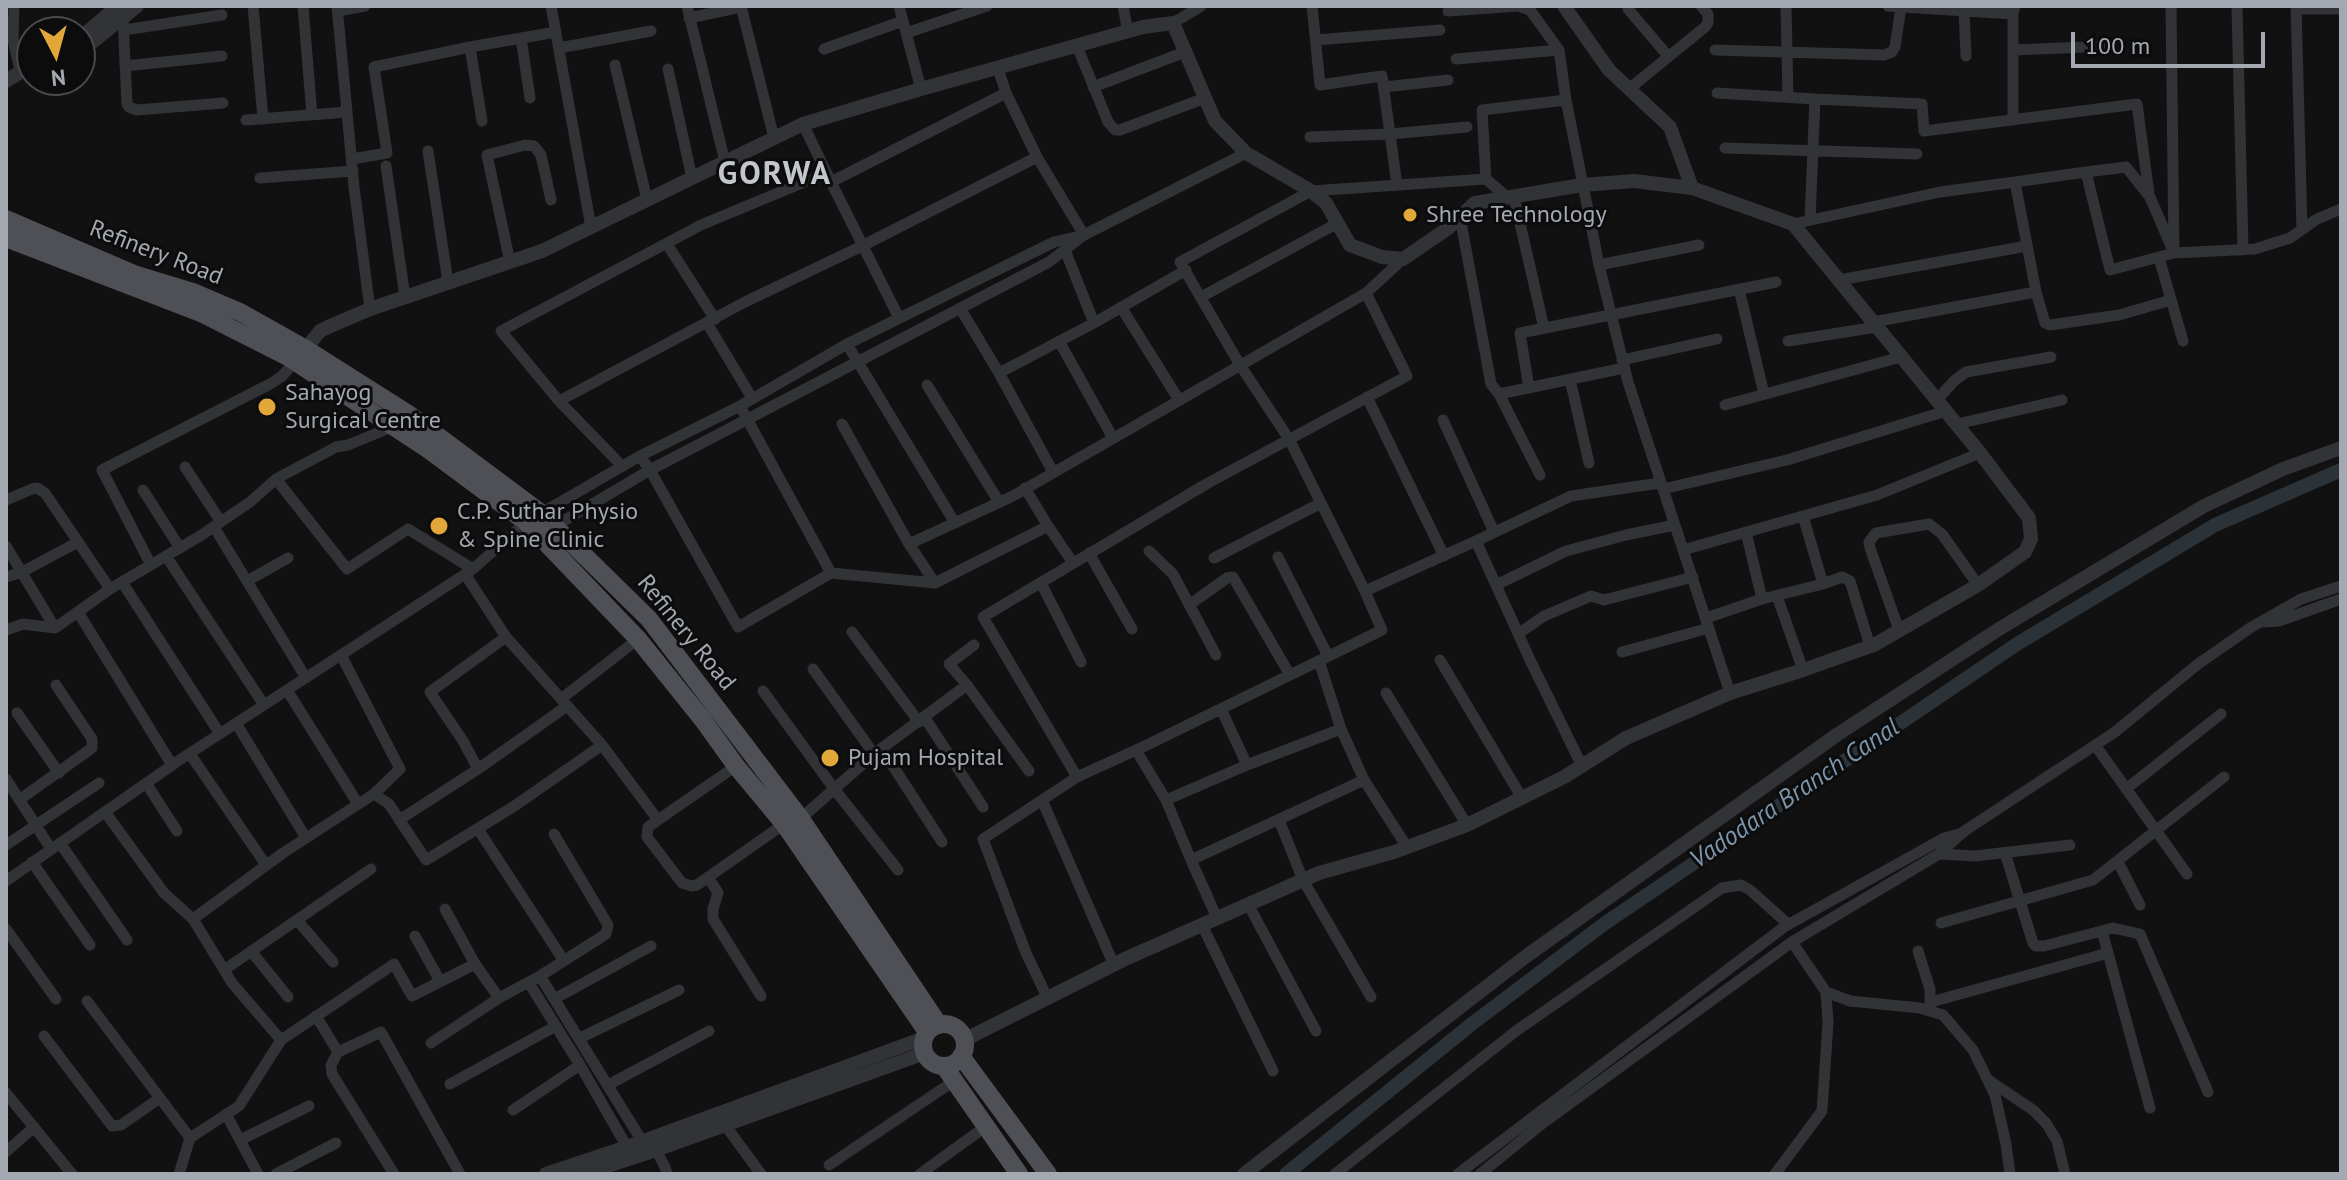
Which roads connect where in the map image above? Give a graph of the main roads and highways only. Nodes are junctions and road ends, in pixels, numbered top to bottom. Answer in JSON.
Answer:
{"nodes":[{"id":1,"x":6,"y":219,"type":"edge"},
{"id":2,"x":6,"y":238,"type":"edge"},
{"id":3,"x":300,"y":356,"type":"junction"},
{"id":4,"x":540,"y":524,"type":"junction"},
{"id":5,"x":791,"y":824,"type":"junction"},
{"id":6,"x":929,"y":1037,"type":"junction"},
{"id":7,"x":963,"y":1048,"type":"junction"},
{"id":8,"x":949,"y":1073,"type":"junction"},
{"id":9,"x":1019,"y":1174,"type":"edge"},
{"id":10,"x":1048,"y":1174,"type":"edge"}],
"edges":[{"from":1,"to":3,"type":"main road","name":"Refinery Road"},
{"from":2,"to":3,"type":"main road","name":"Refinery Road"},
{"from":3,"to":4,"type":"main road","name":"Refinery Road"},
{"from":3,"to":4,"type":"main road","name":"Refinery Road"},
{"from":4,"to":5,"type":"main road","name":"Refinery Road"},
{"from":4,"to":5,"type":"main road","name":"Refinery Road"},
{"from":5,"to":6,"type":"main road","name":"Refinery Road"},
{"from":6,"to":7,"type":"main road"},
{"from":6,"to":8,"type":"main road"},
{"from":7,"to":8,"type":"main road"},
{"from":7,"to":10,"type":"main road"},
{"from":8,"to":9,"type":"main road"}]}
